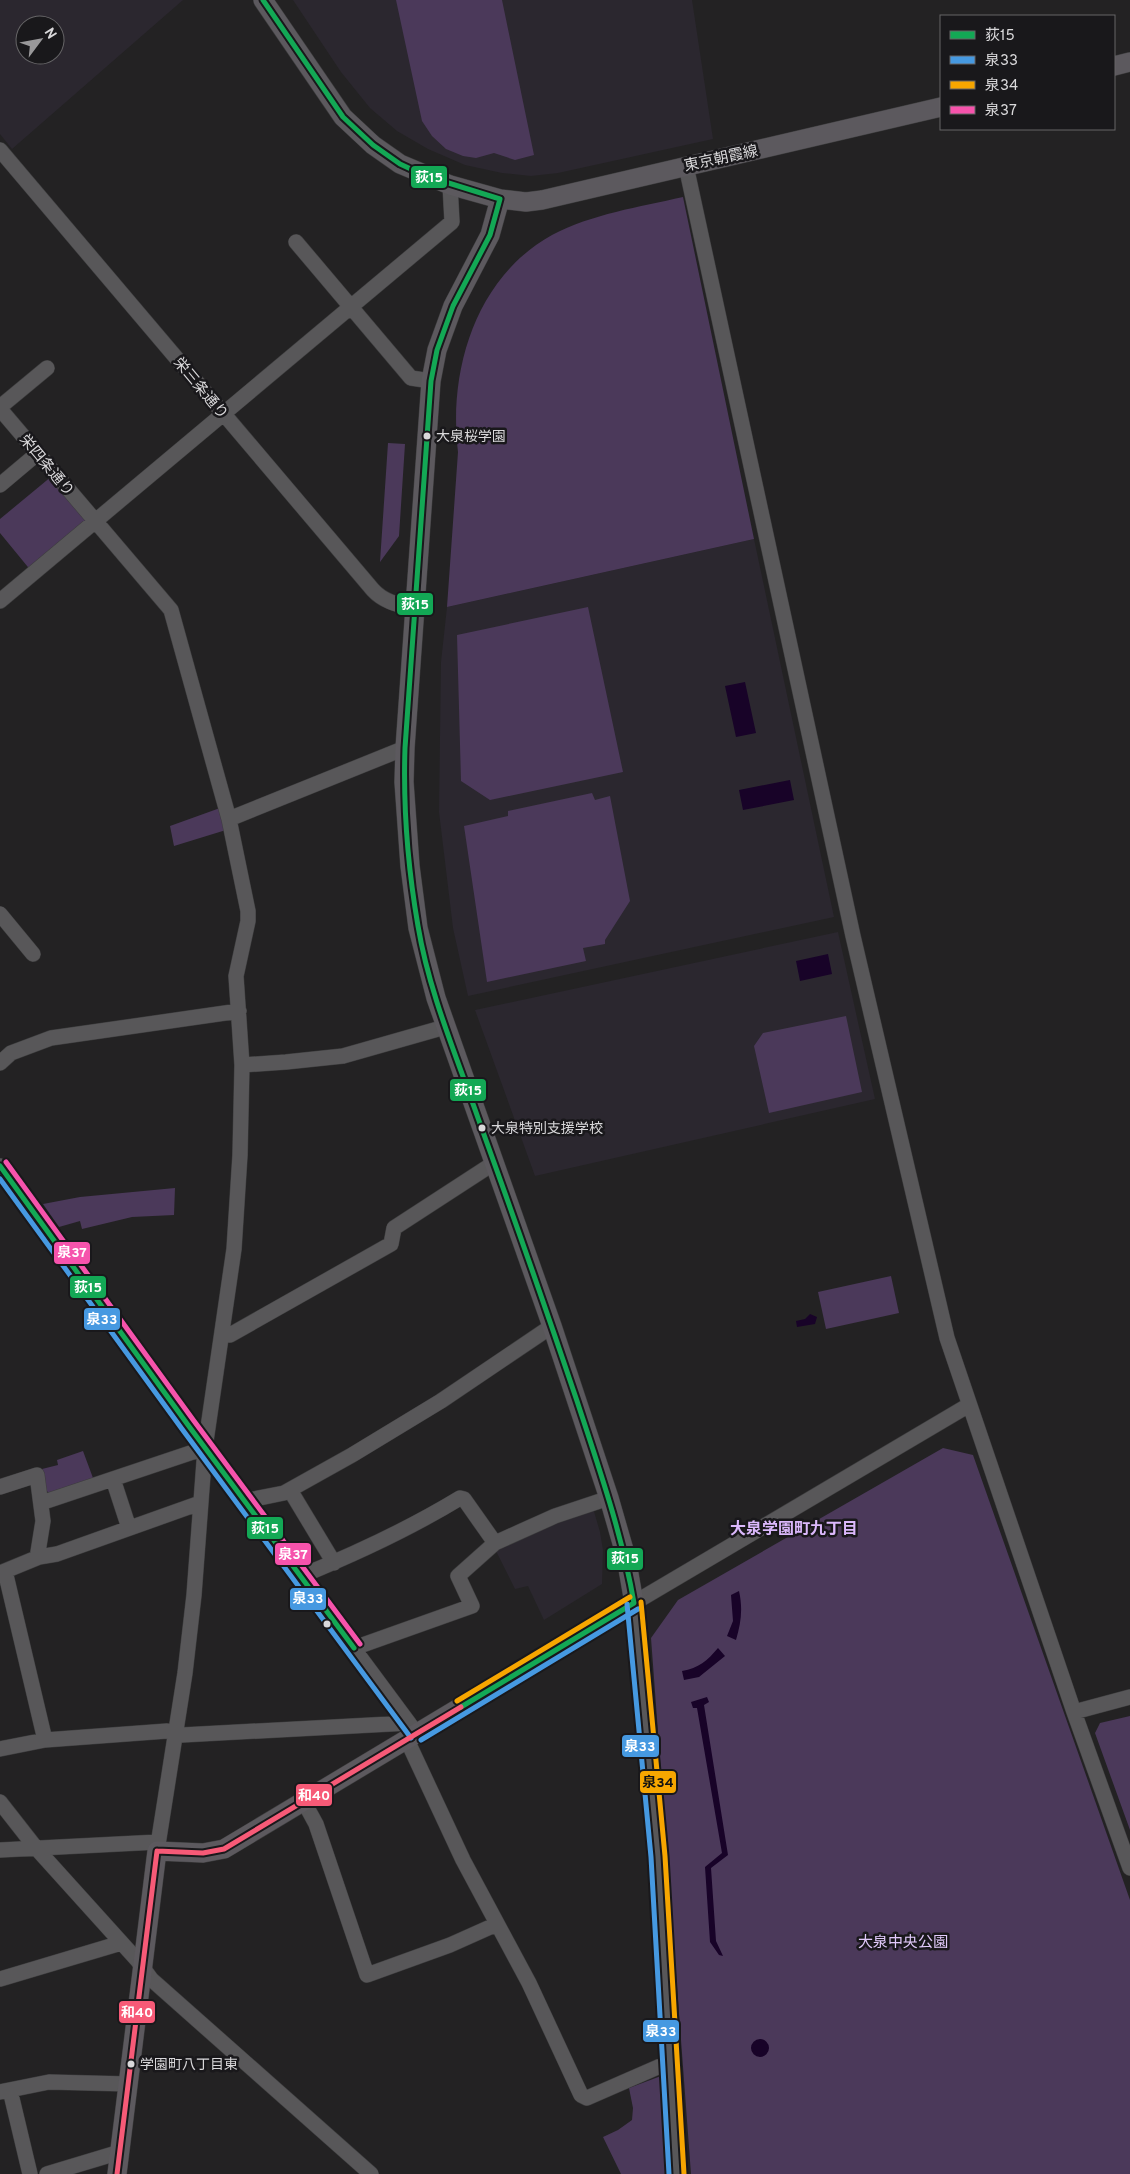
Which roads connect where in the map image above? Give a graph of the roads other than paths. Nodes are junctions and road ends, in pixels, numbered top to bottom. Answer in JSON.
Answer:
{"nodes":[{"id":1,"x":263,"y":0,"type":"edge"},
{"id":2,"x":1130,"y":62,"type":"edge"},
{"id":3,"x":1115,"y":66,"type":"edge"},
{"id":4,"x":940,"y":107,"type":"edge"},
{"id":5,"x":0,"y":150,"type":"edge"},
{"id":6,"x":686,"y":166,"type":"junction"},
{"id":7,"x":450,"y":185,"type":"junction"},
{"id":8,"x":500,"y":199,"type":"junction"},
{"id":9,"x":296,"y":242,"type":"dead end"},
{"id":10,"x":350,"y":307,"type":"junction"},
{"id":11,"x":47,"y":368,"type":"dead end"},
{"id":12,"x":432,"y":381,"type":"junction"},
{"id":13,"x":0,"y":408,"type":"edge"},
{"id":14,"x":223,"y":414,"type":"junction"},
{"id":15,"x":38,"y":453,"type":"junction"},
{"id":16,"x":0,"y":485,"type":"edge"},
{"id":17,"x":95,"y":521,"type":"junction"},
{"id":18,"x":0,"y":602,"type":"edge"},
{"id":19,"x":414,"y":609,"type":"junction"},
{"id":20,"x":405,"y":748,"type":"junction"},
{"id":21,"x":229,"y":819,"type":"junction"},
{"id":22,"x":0,"y":914,"type":"edge"},
{"id":23,"x":33,"y":954,"type":"dead end"},
{"id":24,"x":238,"y":1011,"type":"junction"},
{"id":25,"x":445,"y":1027,"type":"junction"},
{"id":26,"x":0,"y":1063,"type":"edge"},
{"id":27,"x":242,"y":1065,"type":"junction"},
{"id":28,"x":494,"y":1163,"type":"junction"},
{"id":29,"x":0,"y":1166,"type":"edge"},
{"id":30,"x":552,"y":1326,"type":"junction"},
{"id":31,"x":223,"y":1334,"type":"junction"},
{"id":32,"x":969,"y":1406,"type":"junction"},
{"id":33,"x":205,"y":1448,"type":"junction"},
{"id":34,"x":113,"y":1479,"type":"junction"},
{"id":35,"x":0,"y":1487,"type":"edge"},
{"id":36,"x":290,"y":1490,"type":"junction"},
{"id":37,"x":609,"y":1498,"type":"junction"},
{"id":38,"x":244,"y":1501,"type":"junction"},
{"id":39,"x":41,"y":1503,"type":"junction"},
{"id":40,"x":200,"y":1503,"type":"junction"},
{"id":41,"x":129,"y":1528,"type":"junction"},
{"id":42,"x":495,"y":1543,"type":"junction"},
{"id":43,"x":39,"y":1557,"type":"junction"},
{"id":44,"x":334,"y":1563,"type":"junction"},
{"id":45,"x":3,"y":1572,"type":"edge"},
{"id":46,"x":300,"y":1576,"type":"junction"},
{"id":47,"x":634,"y":1603,"type":"junction"},
{"id":48,"x":354,"y":1648,"type":"junction"},
{"id":49,"x":1130,"y":1697,"type":"edge"},
{"id":50,"x":1074,"y":1712,"type":"junction"},
{"id":51,"x":411,"y":1732,"type":"junction"},
{"id":52,"x":174,"y":1733,"type":"junction"},
{"id":53,"x":45,"y":1740,"type":"junction"},
{"id":54,"x":0,"y":1749,"type":"edge"},
{"id":55,"x":0,"y":1802,"type":"edge"},
{"id":56,"x":304,"y":1802,"type":"junction"},
{"id":57,"x":158,"y":1847,"type":"junction"},
{"id":58,"x":36,"y":1848,"type":"junction"},
{"id":59,"x":0,"y":1850,"type":"edge"},
{"id":60,"x":1130,"y":1868,"type":"edge"},
{"id":61,"x":497,"y":1924,"type":"junction"},
{"id":62,"x":121,"y":1943,"type":"junction"},
{"id":63,"x":143,"y":1970,"type":"junction"},
{"id":64,"x":0,"y":1980,"type":"edge"},
{"id":65,"x":672,"y":2065,"type":"junction"},
{"id":66,"x":129,"y":2084,"type":"junction"},
{"id":67,"x":5,"y":2091,"type":"edge"},
{"id":68,"x":120,"y":2152,"type":"junction"},
{"id":69,"x":30,"y":2174,"type":"edge"},
{"id":70,"x":47,"y":2174,"type":"edge"},
{"id":71,"x":117,"y":2174,"type":"edge"},
{"id":72,"x":371,"y":2174,"type":"edge"},
{"id":73,"x":678,"y":2174,"type":"edge"}],
"edges":[{"from":1,"to":7,"type":"main road","name":"東京朝霞線"},
{"from":2,"to":3,"type":"main road"},
{"from":4,"to":6,"type":"main road","name":"東京朝霞線"},
{"from":5,"to":14,"type":"street","name":"栄三条通り"},
{"from":6,"to":8,"type":"main road","name":"東京朝霞線"},
{"from":6,"to":32,"type":"street"},
{"from":7,"to":8,"type":"main road","name":"東京朝霞線"},
{"from":7,"to":10,"type":"street"},
{"from":8,"to":12,"type":"main road"},
{"from":9,"to":10,"type":"street"},
{"from":10,"to":12,"type":"street"},
{"from":10,"to":14,"type":"street"},
{"from":11,"to":13,"type":"street"},
{"from":12,"to":19,"type":"main road"},
{"from":13,"to":15,"type":"street","name":"栄四条通り"},
{"from":14,"to":17,"type":"street"},
{"from":14,"to":19,"type":"street","name":"栄三条通り"},
{"from":15,"to":16,"type":"street"},
{"from":15,"to":17,"type":"street","name":"栄四条通り"},
{"from":17,"to":18,"type":"street"},
{"from":17,"to":21,"type":"street","name":"栄四条通り"},
{"from":19,"to":20,"type":"main road"},
{"from":20,"to":21,"type":"street"},
{"from":20,"to":25,"type":"main road"},
{"from":21,"to":24,"type":"street","name":"栄四条通り"},
{"from":22,"to":23,"type":"street"},
{"from":24,"to":26,"type":"street"},
{"from":24,"to":27,"type":"street","name":"栄四条通り"},
{"from":25,"to":27,"type":"street"},
{"from":25,"to":28,"type":"main road"},
{"from":27,"to":31,"type":"street","name":"栄四条通り"},
{"from":28,"to":30,"type":"main road"},
{"from":28,"to":31,"type":"street"},
{"from":29,"to":33,"type":"street"},
{"from":30,"to":36,"type":"street"},
{"from":30,"to":37,"type":"main road"},
{"from":31,"to":33,"type":"street","name":"栄四条通り"},
{"from":32,"to":47,"type":"street"},
{"from":32,"to":50,"type":"street"},
{"from":33,"to":34,"type":"street"},
{"from":33,"to":38,"type":"street"},
{"from":33,"to":40,"type":"street","name":"栄四条通り"},
{"from":34,"to":39,"type":"street"},
{"from":34,"to":41,"type":"street"},
{"from":35,"to":39,"type":"street"},
{"from":36,"to":38,"type":"street"},
{"from":36,"to":44,"type":"street"},
{"from":37,"to":42,"type":"street"},
{"from":37,"to":47,"type":"main road"},
{"from":38,"to":46,"type":"street"},
{"from":39,"to":43,"type":"street"},
{"from":40,"to":41,"type":"street"},
{"from":40,"to":52,"type":"street","name":"栄四条通り"},
{"from":41,"to":43,"type":"street"},
{"from":42,"to":44,"type":"street"},
{"from":42,"to":48,"type":"street"},
{"from":43,"to":45,"type":"street"},
{"from":44,"to":46,"type":"street"},
{"from":45,"to":53,"type":"street"},
{"from":46,"to":48,"type":"street"},
{"from":47,"to":51,"type":"main road"},
{"from":47,"to":65,"type":"street"},
{"from":48,"to":51,"type":"street"},
{"from":49,"to":50,"type":"street"},
{"from":50,"to":60,"type":"street"},
{"from":51,"to":52,"type":"street"},
{"from":51,"to":56,"type":"main road"},
{"from":51,"to":61,"type":"street"},
{"from":52,"to":53,"type":"street"},
{"from":52,"to":57,"type":"street","name":"栄四条通り"},
{"from":53,"to":54,"type":"street"},
{"from":55,"to":58,"type":"street"},
{"from":56,"to":57,"type":"main road"},
{"from":56,"to":61,"type":"street"},
{"from":57,"to":58,"type":"street"},
{"from":57,"to":63,"type":"main road"},
{"from":58,"to":59,"type":"street"},
{"from":58,"to":62,"type":"street"},
{"from":61,"to":65,"type":"street"},
{"from":62,"to":63,"type":"street"},
{"from":62,"to":64,"type":"street"},
{"from":63,"to":66,"type":"main road"},
{"from":63,"to":72,"type":"street"},
{"from":65,"to":73,"type":"street"},
{"from":66,"to":67,"type":"street"},
{"from":66,"to":68,"type":"main road"},
{"from":67,"to":69,"type":"street"},
{"from":68,"to":70,"type":"street"},
{"from":68,"to":71,"type":"main road"}]}
